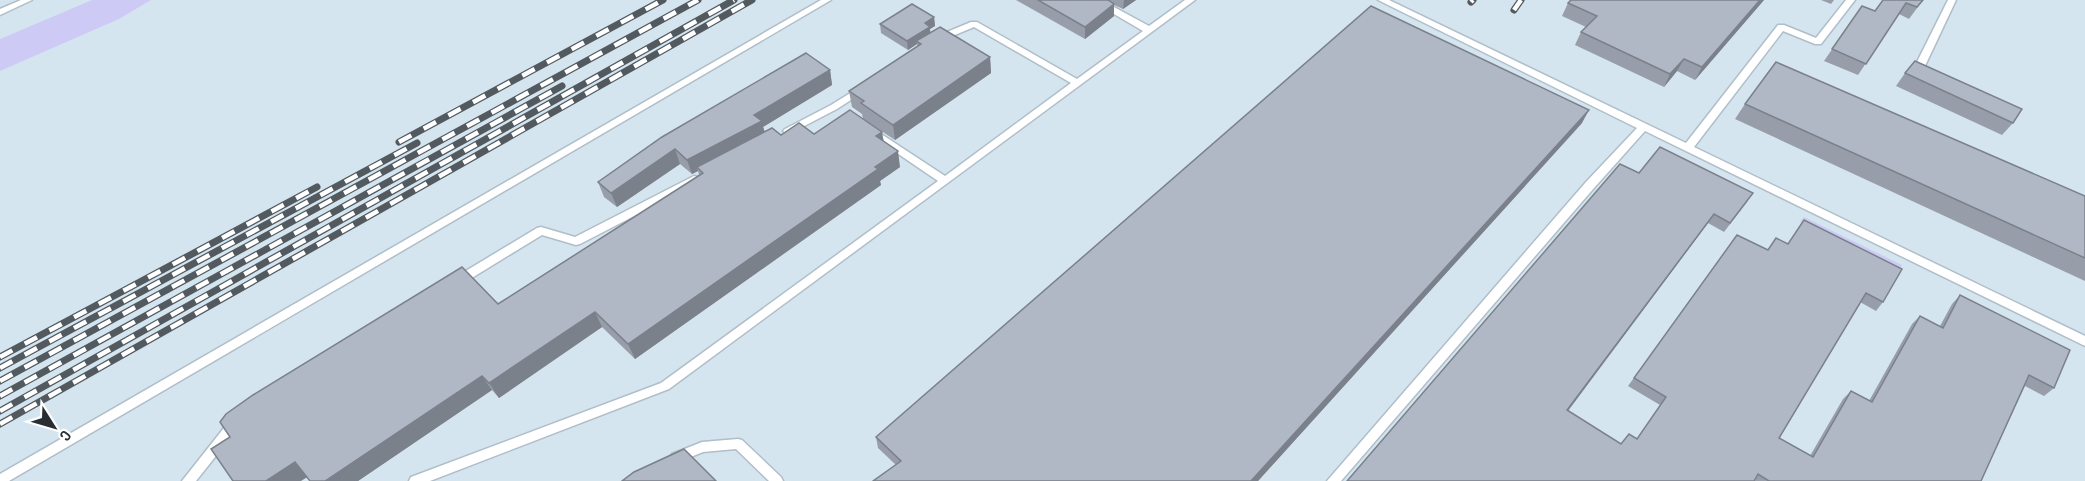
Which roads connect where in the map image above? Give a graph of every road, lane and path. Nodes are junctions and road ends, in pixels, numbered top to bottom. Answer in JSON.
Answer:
{"nodes":[{"id":1,"x":28,"y":0,"type":"edge"},
{"id":2,"x":827,"y":0,"type":"edge"},
{"id":3,"x":1094,"y":0,"type":"edge"},
{"id":4,"x":1191,"y":0,"type":"edge"},
{"id":5,"x":1382,"y":0,"type":"edge"},
{"id":6,"x":1851,"y":0,"type":"edge"},
{"id":7,"x":1952,"y":0,"type":"edge"},
{"id":8,"x":0,"y":12,"type":"edge"},
{"id":9,"x":1149,"y":30,"type":"junction"},
{"id":10,"x":929,"y":42,"type":"edge"},
{"id":11,"x":1918,"y":68,"type":"edge"},
{"id":12,"x":872,"y":81,"type":"edge"},
{"id":13,"x":1078,"y":83,"type":"junction"},
{"id":14,"x":834,"y":107,"type":"junction"},
{"id":15,"x":844,"y":114,"type":"edge"},
{"id":16,"x":1644,"y":126,"type":"junction"},
{"id":17,"x":864,"y":127,"type":"edge"},
{"id":18,"x":783,"y":134,"type":"edge"},
{"id":19,"x":1688,"y":148,"type":"junction"},
{"id":20,"x":700,"y":177,"type":"edge"},
{"id":21,"x":944,"y":180,"type":"junction"},
{"id":22,"x":450,"y":286,"type":"edge"},
{"id":23,"x":2085,"y":341,"type":"edge"},
{"id":24,"x":244,"y":417,"type":"edge"},
{"id":25,"x":659,"y":466,"type":"edge"},
{"id":26,"x":0,"y":480,"type":"edge"},
{"id":27,"x":189,"y":481,"type":"edge"},
{"id":28,"x":415,"y":481,"type":"edge"},
{"id":29,"x":777,"y":481,"type":"edge"},
{"id":30,"x":1333,"y":481,"type":"edge"}],
"edges":[{"from":1,"to":8,"type":"lane"},
{"from":2,"to":26,"type":"lane"},
{"from":3,"to":9,"type":"lane"},
{"from":4,"to":9,"type":"lane"},
{"from":5,"to":16,"type":"lane"},
{"from":6,"to":19,"type":"lane"},
{"from":7,"to":11,"type":"lane"},
{"from":9,"to":13,"type":"lane"},
{"from":10,"to":13,"type":"lane"},
{"from":12,"to":14,"type":"lane"},
{"from":13,"to":21,"type":"lane"},
{"from":14,"to":15,"type":"lane"},
{"from":14,"to":18,"type":"lane"},
{"from":16,"to":19,"type":"lane"},
{"from":16,"to":30,"type":"lane"},
{"from":17,"to":21,"type":"lane"},
{"from":19,"to":23,"type":"lane"},
{"from":20,"to":22,"type":"lane"},
{"from":21,"to":28,"type":"lane"},
{"from":24,"to":27,"type":"lane"},
{"from":25,"to":29,"type":"lane"}]}
